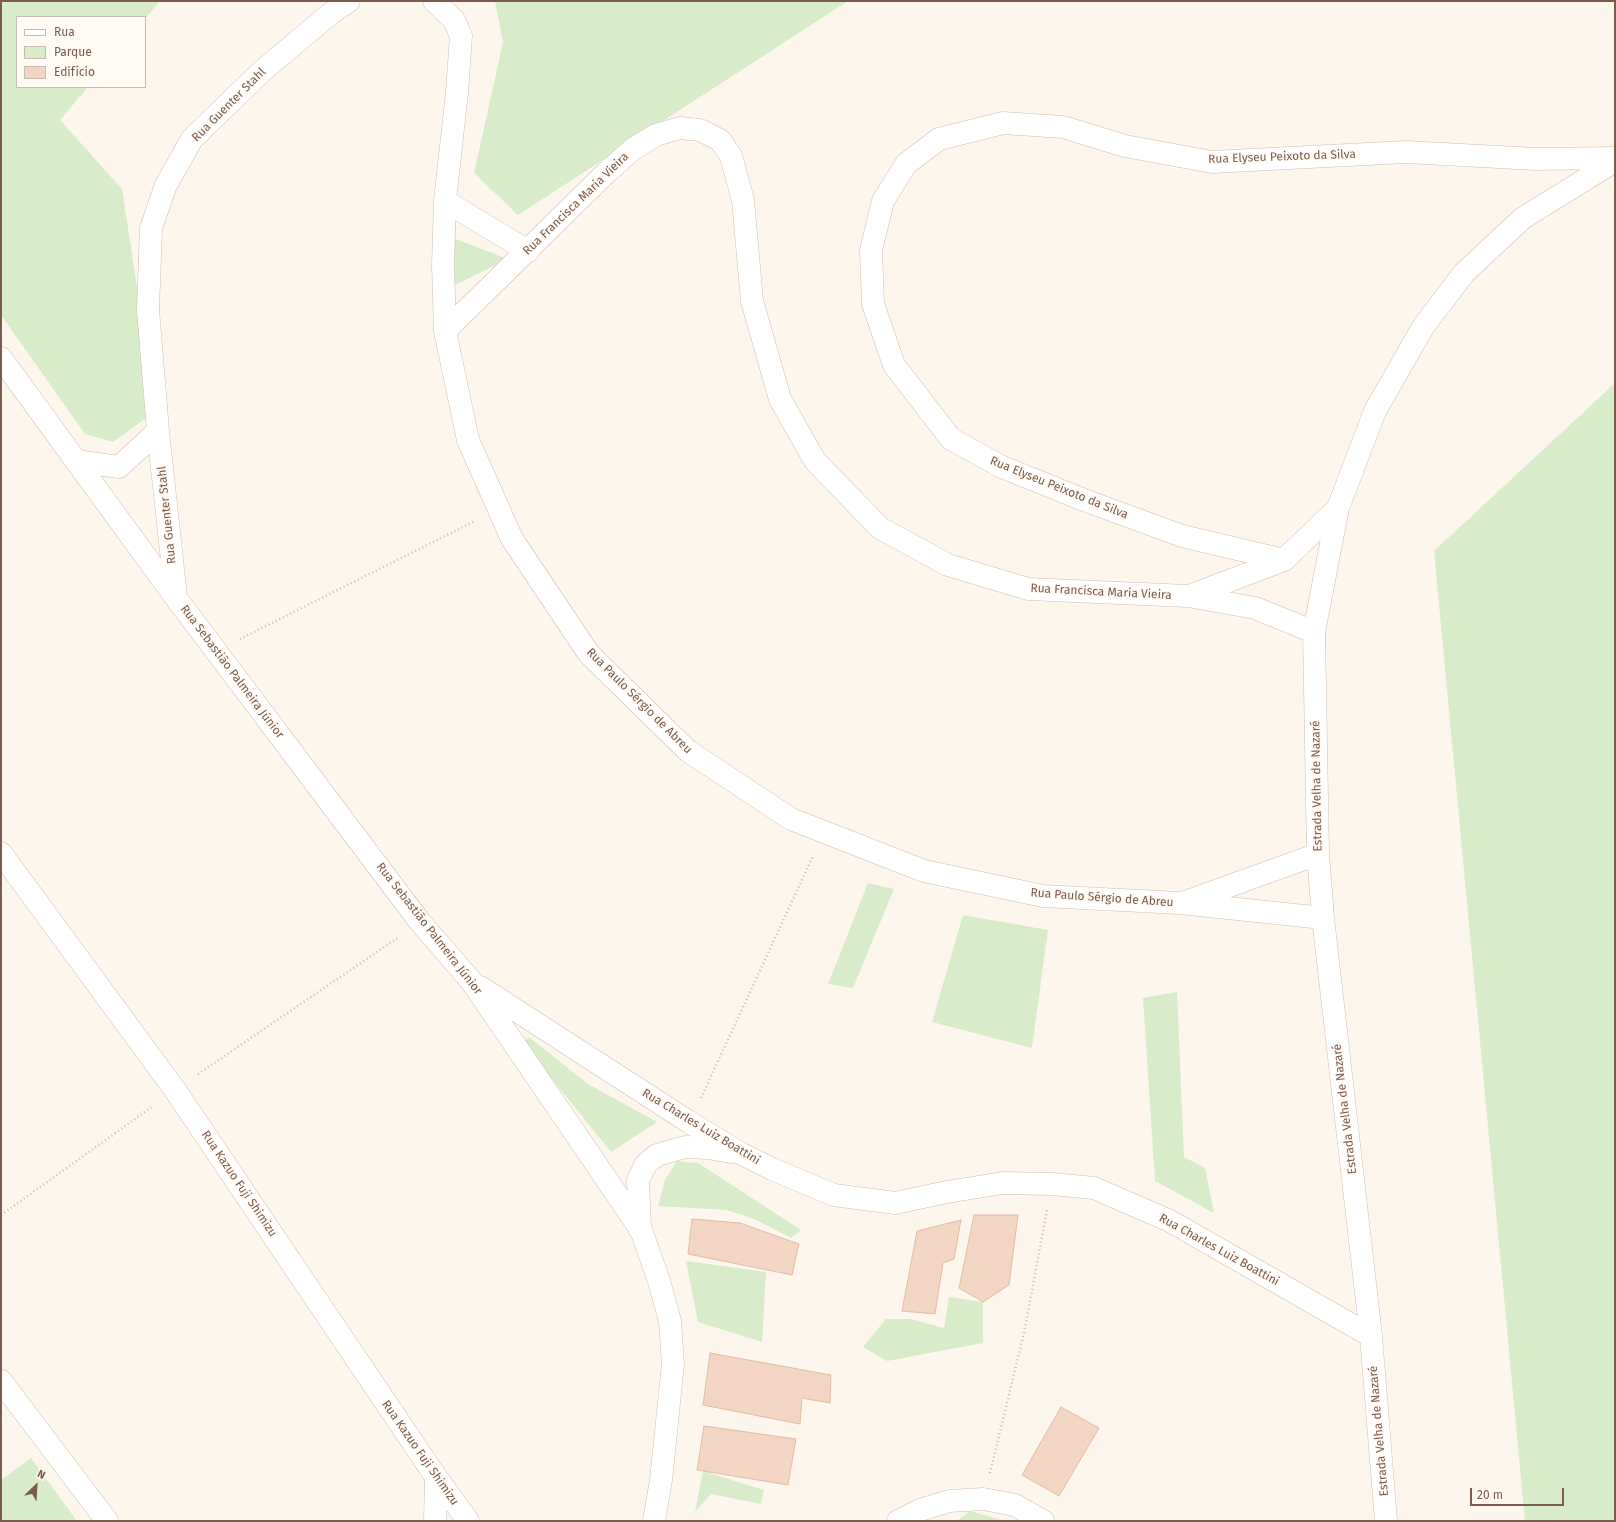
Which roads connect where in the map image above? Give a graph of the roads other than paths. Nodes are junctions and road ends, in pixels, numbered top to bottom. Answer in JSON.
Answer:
{"nodes":[{"id":1,"x":349,"y":1,"type":"edge"},
{"id":2,"x":434,"y":1,"type":"edge"},
{"id":3,"x":1615,"y":159,"type":"edge"},
{"id":4,"x":444,"y":200,"type":"junction"},
{"id":5,"x":528,"y":250,"type":"junction"},
{"id":6,"x":445,"y":331,"type":"junction"},
{"id":7,"x":1,"y":358,"type":"edge"},
{"id":8,"x":158,"y":431,"type":"junction"},
{"id":9,"x":76,"y":461,"type":"junction"},
{"id":10,"x":1338,"y":508,"type":"junction"},
{"id":11,"x":1284,"y":560,"type":"junction"},
{"id":12,"x":1188,"y":596,"type":"junction"},
{"id":13,"x":176,"y":598,"type":"junction"},
{"id":14,"x":1314,"y":632,"type":"junction"},
{"id":15,"x":1,"y":853,"type":"edge"},
{"id":16,"x":1318,"y":854,"type":"junction"},
{"id":17,"x":1180,"y":903,"type":"junction"},
{"id":18,"x":1323,"y":918,"type":"junction"},
{"id":19,"x":472,"y":982,"type":"junction"},
{"id":20,"x":740,"y":1153,"type":"junction"},
{"id":21,"x":640,"y":1230,"type":"junction"},
{"id":22,"x":1371,"y":1336,"type":"junction"},
{"id":23,"x":1,"y":1381,"type":"edge"},
{"id":24,"x":436,"y":1477,"type":"junction"},
{"id":25,"x":107,"y":1521,"type":"edge"},
{"id":26,"x":435,"y":1521,"type":"edge"},
{"id":27,"x":468,"y":1521,"type":"edge"},
{"id":28,"x":654,"y":1521,"type":"edge"},
{"id":29,"x":898,"y":1521,"type":"edge"},
{"id":30,"x":1043,"y":1521,"type":"edge"},
{"id":31,"x":1386,"y":1521,"type":"edge"}],
"edges":[{"from":1,"to":8,"type":"street","name":"Rua Guenter Stahl"},
{"from":2,"to":4,"type":"street"},
{"from":3,"to":10,"type":"street","name":"Estrada Velha de Nazaré"},
{"from":3,"to":11,"type":"street","name":"Rua Elyseu Peixoto da Silva"},
{"from":4,"to":5,"type":"street"},
{"from":4,"to":6,"type":"street"},
{"from":5,"to":6,"type":"street","name":"Rua Francisca Maria Vieira"},
{"from":5,"to":12,"type":"street","name":"Rua Francisca Maria Vieira"},
{"from":6,"to":17,"type":"street","name":"Rua Paulo Sérgio de Abreu"},
{"from":7,"to":9,"type":"street","name":"Rua Sebastião Palmeira Júnior"},
{"from":8,"to":9,"type":"street"},
{"from":8,"to":13,"type":"street","name":"Rua Guenter Stahl"},
{"from":9,"to":13,"type":"street","name":"Rua Sebastião Palmeira Júnior"},
{"from":10,"to":11,"type":"street","name":"Rua Francisca Maria Vieira"},
{"from":10,"to":14,"type":"street","name":"Estrada Velha de Nazaré"},
{"from":11,"to":12,"type":"street","name":"Rua Francisca Maria Vieira"},
{"from":12,"to":14,"type":"street","name":"Rua Francisca Maria Vieira"},
{"from":13,"to":19,"type":"street","name":"Rua Sebastião Palmeira Júnior"},
{"from":14,"to":16,"type":"street","name":"Estrada Velha de Nazaré"},
{"from":15,"to":24,"type":"street","name":"Rua Kazuo Fuji Shimizu"},
{"from":16,"to":17,"type":"street","name":"Rua Paulo Sérgio de Abreu"},
{"from":16,"to":18,"type":"street","name":"Estrada Velha de Nazaré"},
{"from":17,"to":18,"type":"street","name":"Rua Paulo Sérgio de Abreu"},
{"from":18,"to":22,"type":"street","name":"Estrada Velha de Nazaré"},
{"from":19,"to":20,"type":"street","name":"Rua Charles Luiz Boattini"},
{"from":19,"to":21,"type":"street","name":"Rua Sebastião Palmeira Júnior"},
{"from":20,"to":21,"type":"street"},
{"from":20,"to":22,"type":"street","name":"Rua Charles Luiz Boattini"},
{"from":21,"to":28,"type":"street","name":"Rua Sebastião Palmeira Júnior"},
{"from":22,"to":31,"type":"street","name":"Estrada Velha de Nazaré"},
{"from":23,"to":25,"type":"street"},
{"from":24,"to":26,"type":"street"},
{"from":24,"to":27,"type":"street","name":"Rua Kazuo Fuji Shimizu"},
{"from":29,"to":30,"type":"street"}]}
